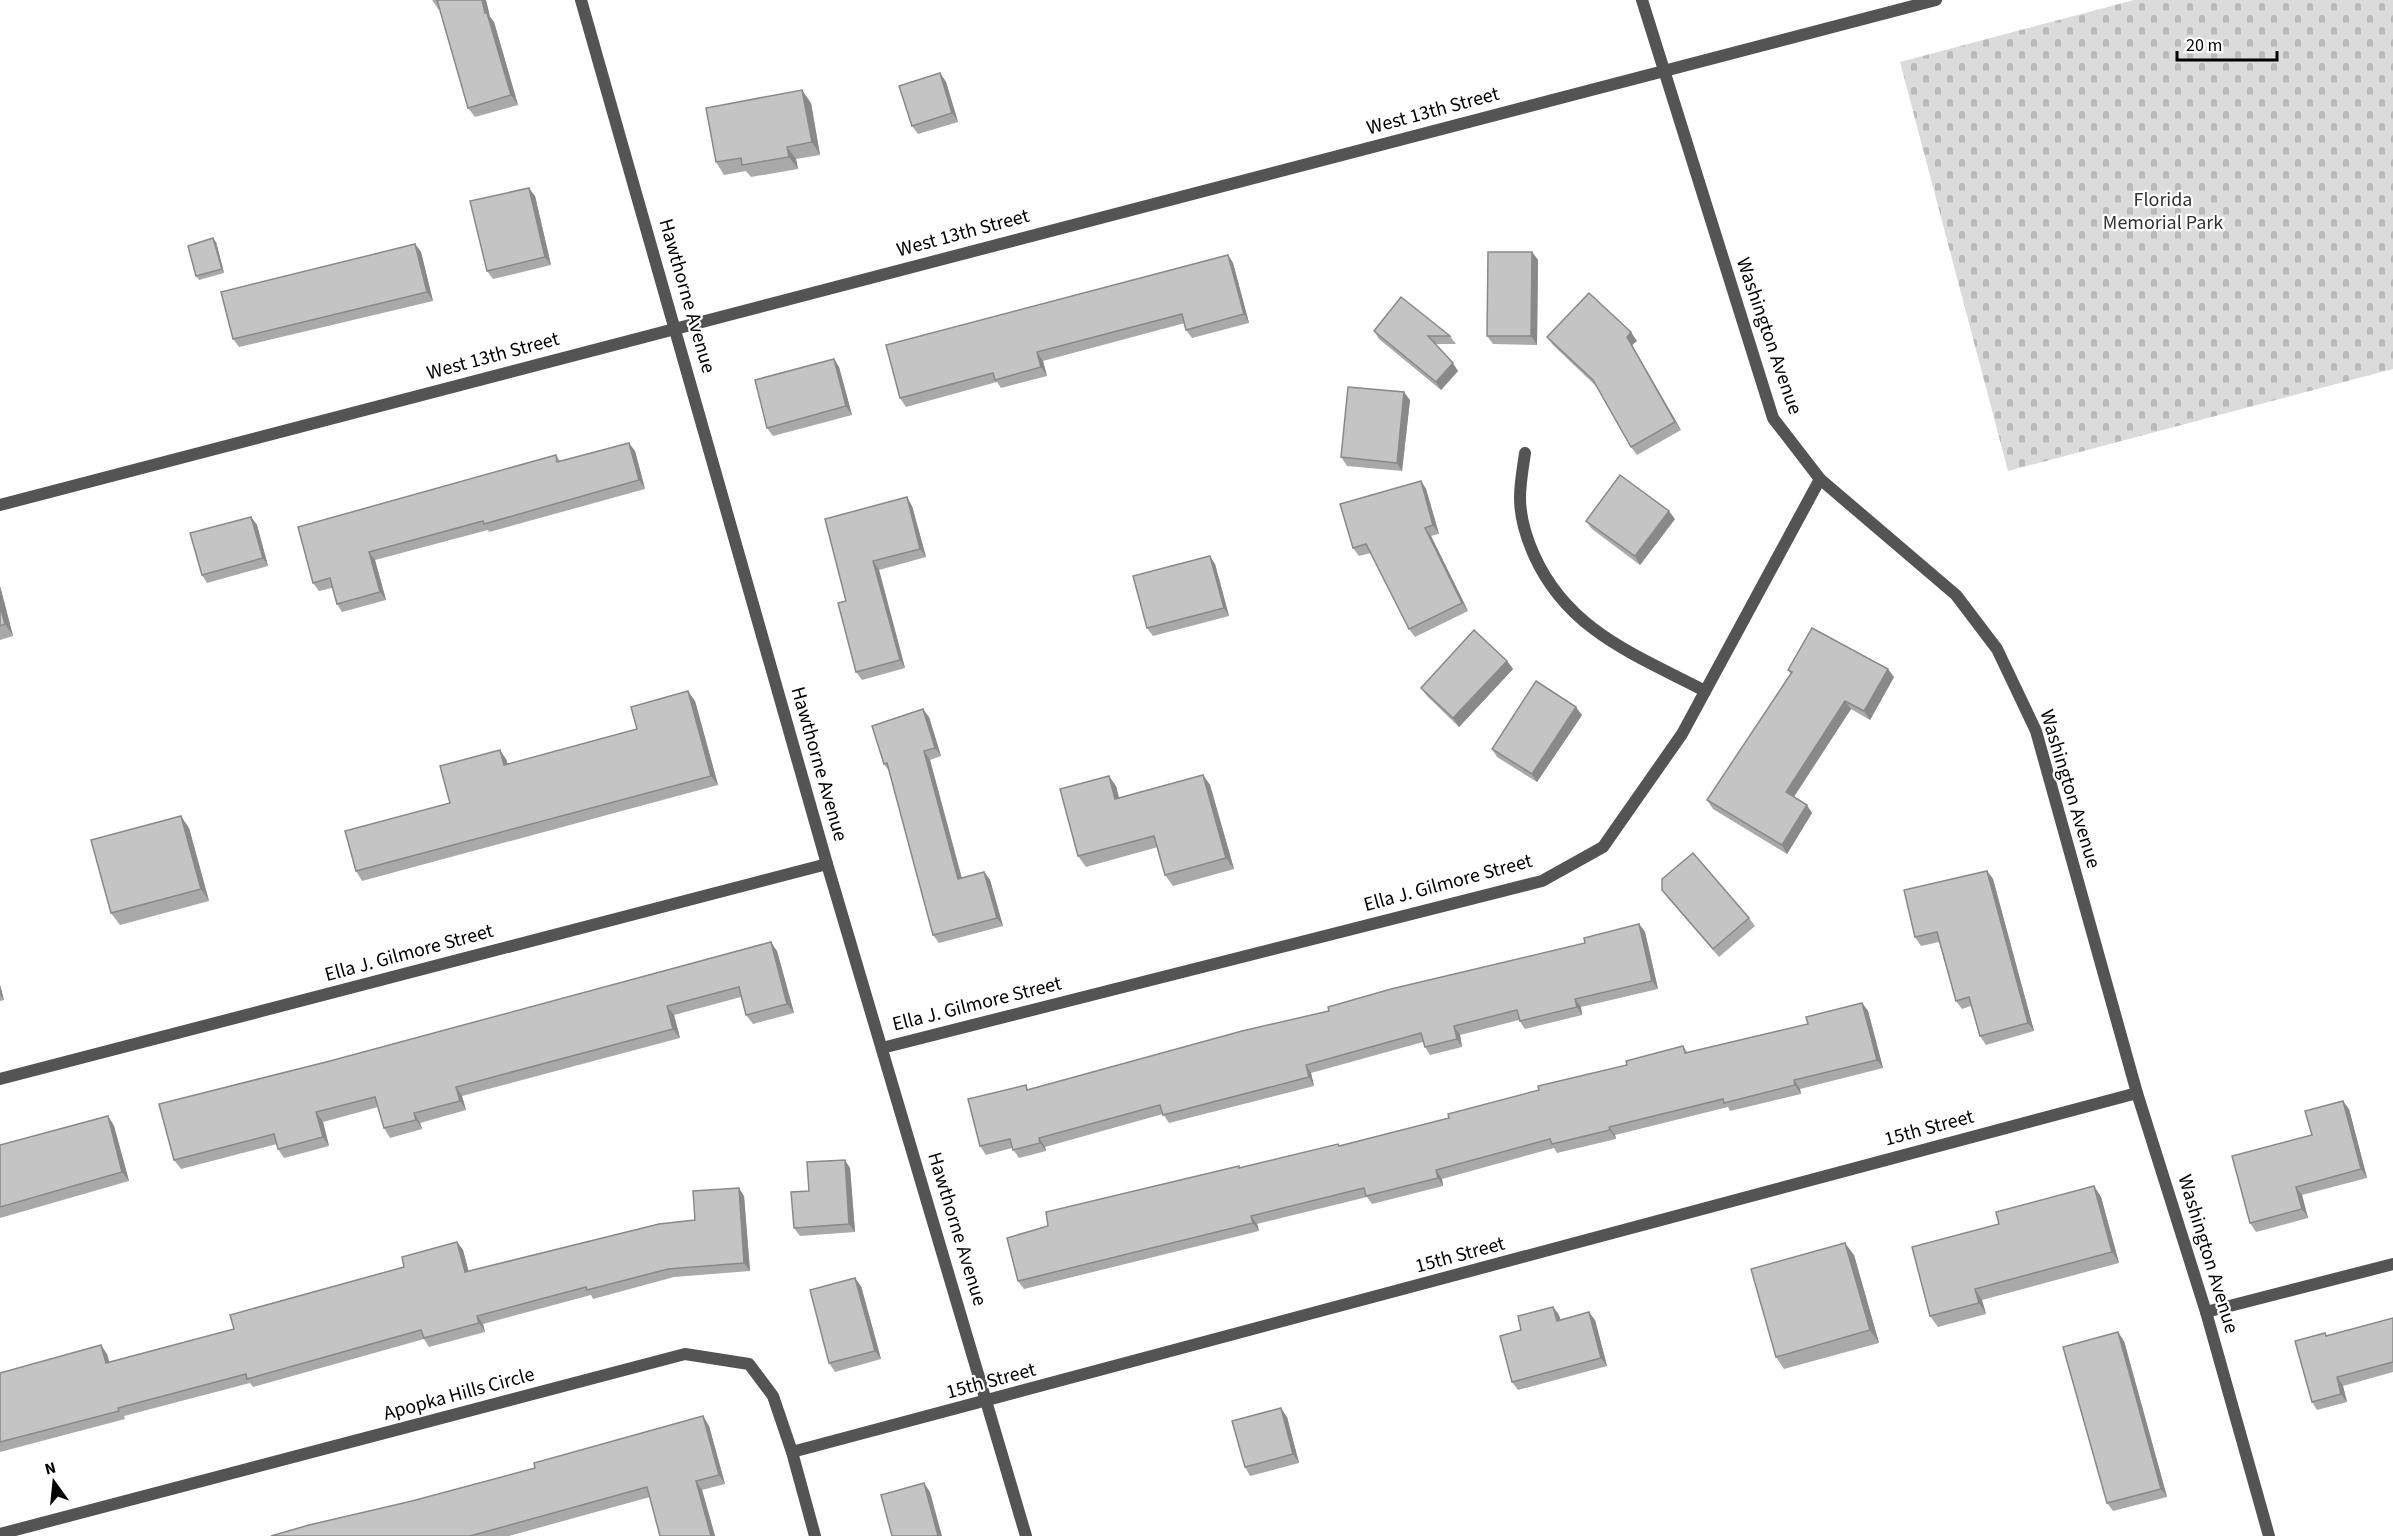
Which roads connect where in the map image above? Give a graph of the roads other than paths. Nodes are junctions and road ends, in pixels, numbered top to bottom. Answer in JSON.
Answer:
{"nodes":[{"id":1,"x":581,"y":0,"type":"edge"},
{"id":2,"x":1642,"y":0,"type":"edge"},
{"id":3,"x":1936,"y":0,"type":"edge"},
{"id":4,"x":1663,"y":72,"type":"junction"},
{"id":5,"x":676,"y":328,"type":"junction"},
{"id":6,"x":1525,"y":453,"type":"dead end"},
{"id":7,"x":1820,"y":479,"type":"junction"},
{"id":8,"x":0,"y":505,"type":"edge"},
{"id":9,"x":1705,"y":691,"type":"junction"},
{"id":10,"x":827,"y":864,"type":"junction"},
{"id":11,"x":882,"y":1048,"type":"junction"},
{"id":12,"x":0,"y":1079,"type":"edge"},
{"id":13,"x":2137,"y":1093,"type":"junction"},
{"id":14,"x":2393,"y":1264,"type":"edge"},
{"id":15,"x":2206,"y":1312,"type":"junction"},
{"id":16,"x":988,"y":1402,"type":"junction"},
{"id":17,"x":792,"y":1452,"type":"junction"},
{"id":18,"x":0,"y":1534,"type":"edge"},
{"id":19,"x":815,"y":1536,"type":"edge"},
{"id":20,"x":1026,"y":1536,"type":"edge"},
{"id":21,"x":2269,"y":1536,"type":"edge"}],
"edges":[{"from":1,"to":5,"type":"street","name":"Hawthorne Avenue"},
{"from":2,"to":4,"type":"street","name":"Washington Avenue"},
{"from":3,"to":4,"type":"street","name":"West 13th Street"},
{"from":4,"to":5,"type":"street","name":"West 13th Street"},
{"from":4,"to":7,"type":"street","name":"Washington Avenue"},
{"from":5,"to":8,"type":"street","name":"West 13th Street"},
{"from":5,"to":10,"type":"street","name":"Hawthorne Avenue"},
{"from":6,"to":9,"type":"street"},
{"from":7,"to":9,"type":"street","name":"Ella J. Gilmore Street"},
{"from":7,"to":13,"type":"street","name":"Washington Avenue"},
{"from":9,"to":11,"type":"street","name":"Ella J. Gilmore Street"},
{"from":10,"to":11,"type":"street","name":"Hawthorne Avenue"},
{"from":10,"to":12,"type":"street","name":"Ella J. Gilmore Street"},
{"from":11,"to":16,"type":"street","name":"Hawthorne Avenue"},
{"from":13,"to":15,"type":"street","name":"Washington Avenue"},
{"from":13,"to":16,"type":"street","name":"15th Street"},
{"from":14,"to":15,"type":"street"},
{"from":15,"to":21,"type":"street","name":"Washington Avenue"},
{"from":16,"to":17,"type":"street","name":"15th Street"},
{"from":16,"to":20,"type":"street","name":"Hawthorne Avenue"},
{"from":17,"to":18,"type":"street","name":"Apopka Hills Circle"},
{"from":17,"to":19,"type":"street","name":"Apopka Hills Circle"}]}
